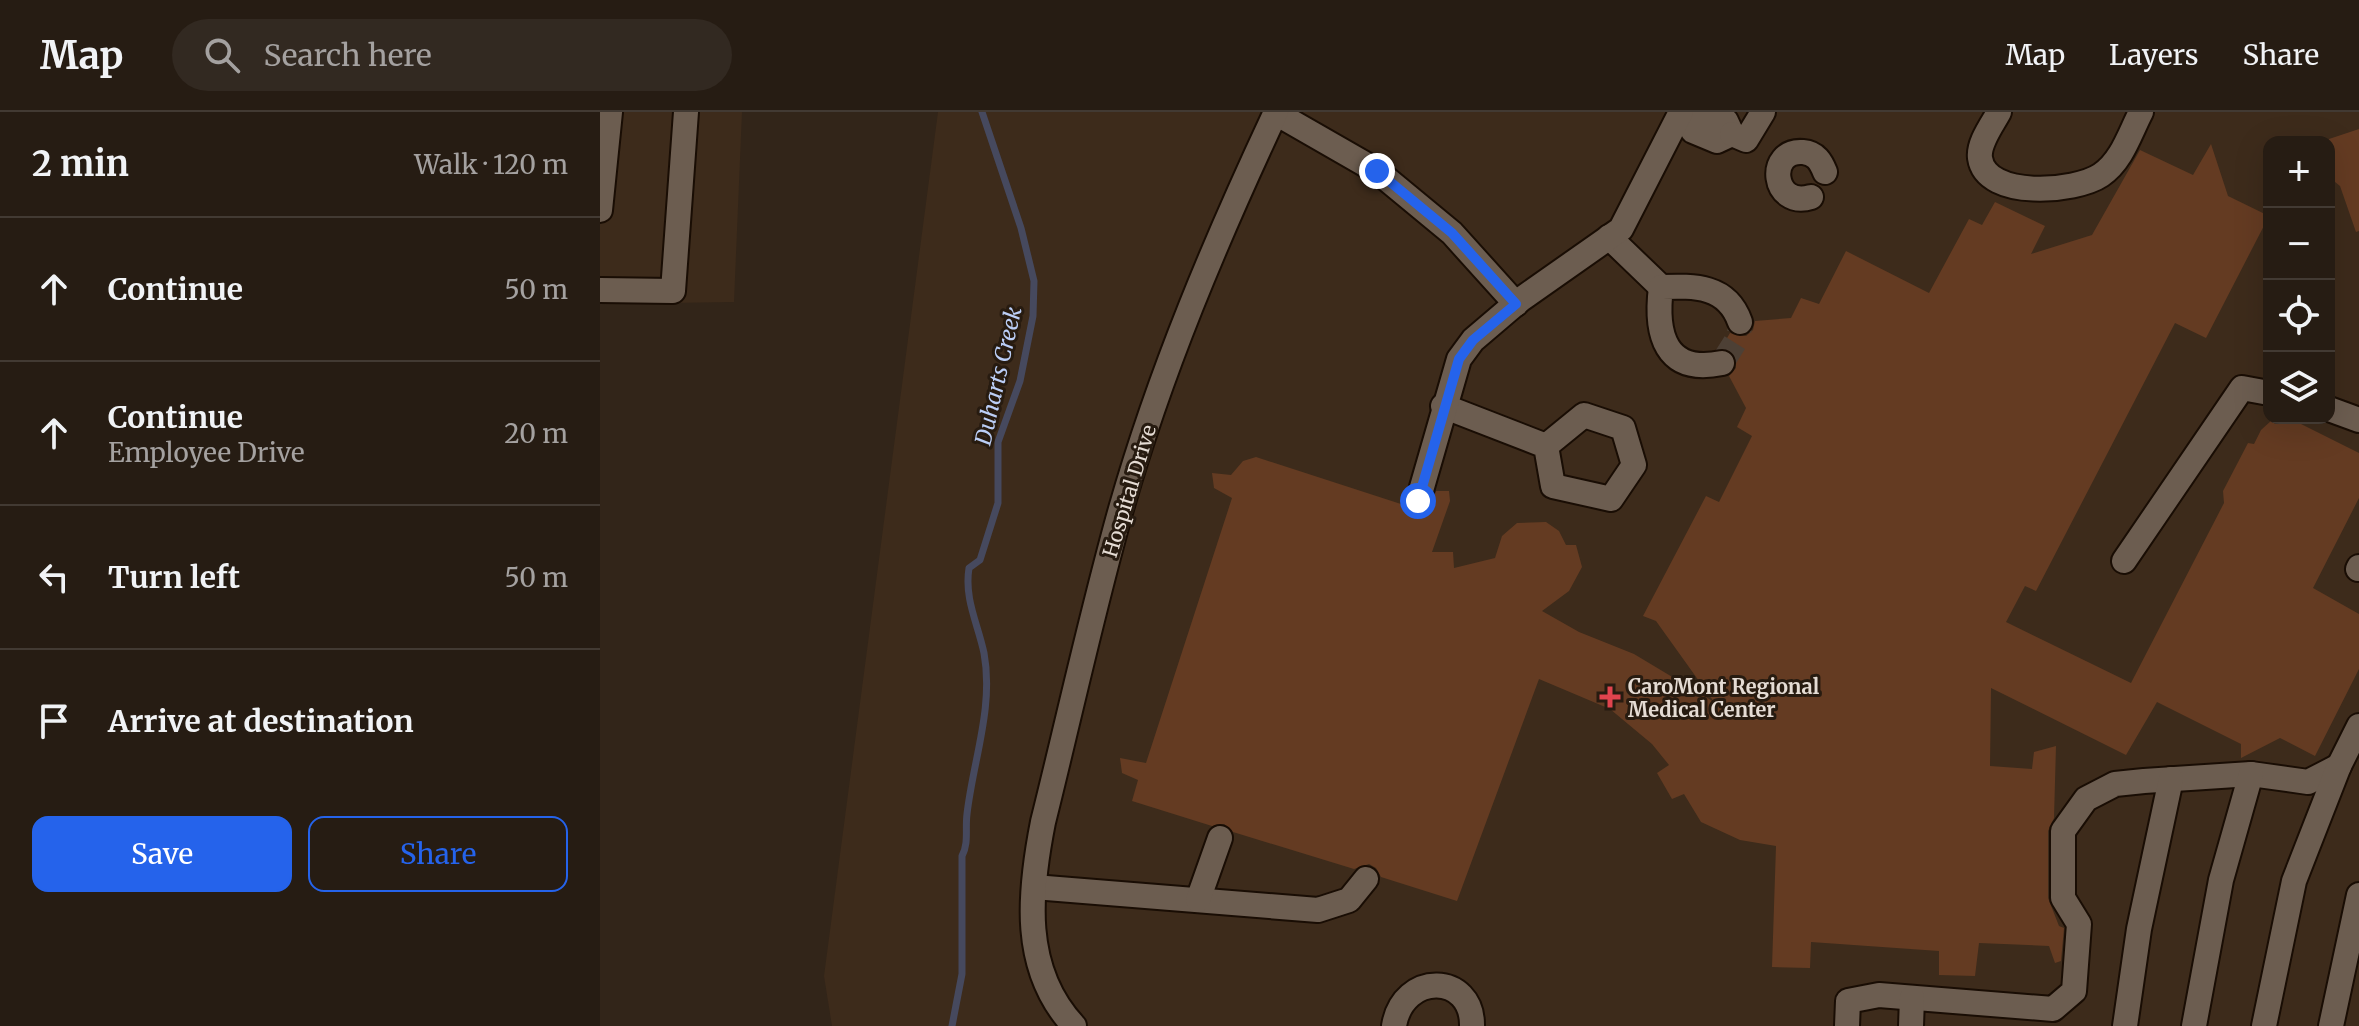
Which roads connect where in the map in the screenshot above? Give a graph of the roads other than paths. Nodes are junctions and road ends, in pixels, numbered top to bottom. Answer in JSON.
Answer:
{"nodes":[{"id":1,"x":610,"y":112,"type":"edge"},
{"id":2,"x":686,"y":112,"type":"edge"},
{"id":3,"x":1276,"y":112,"type":"edge"},
{"id":4,"x":1763,"y":112,"type":"edge"},
{"id":5,"x":1999,"y":112,"type":"edge"},
{"id":6,"x":2141,"y":112,"type":"edge"},
{"id":7,"x":1691,"y":113,"type":"edge"},
{"id":8,"x":1739,"y":137,"type":"junction"},
{"id":9,"x":1781,"y":161,"type":"junction"},
{"id":10,"x":602,"y":167,"type":"edge"},
{"id":11,"x":1825,"y":172,"type":"dead end"},
{"id":12,"x":1811,"y":197,"type":"dead end"},
{"id":13,"x":600,"y":210,"type":"edge"},
{"id":14,"x":1609,"y":237,"type":"junction"},
{"id":15,"x":1661,"y":287,"type":"junction"},
{"id":16,"x":600,"y":290,"type":"edge"},
{"id":17,"x":1516,"y":304,"type":"junction"},
{"id":18,"x":1740,"y":322,"type":"dead end"},
{"id":19,"x":1722,"y":363,"type":"dead end"},
{"id":20,"x":2263,"y":392,"type":"edge"},
{"id":21,"x":1443,"y":406,"type":"junction"},
{"id":22,"x":2335,"y":411,"type":"edge"},
{"id":23,"x":2359,"y":420,"type":"edge"},
{"id":24,"x":1546,"y":446,"type":"dead end"},
{"id":25,"x":1418,"y":501,"type":"dead end"},
{"id":26,"x":2124,"y":561,"type":"dead end"},
{"id":27,"x":2359,"y":726,"type":"edge"},
{"id":28,"x":2349,"y":771,"type":"edge"},
{"id":29,"x":2251,"y":774,"type":"junction"},
{"id":30,"x":2171,"y":779,"type":"junction"},
{"id":31,"x":1220,"y":838,"type":"dead end"},
{"id":32,"x":1366,"y":879,"type":"dead end"},
{"id":33,"x":1034,"y":887,"type":"junction"},
{"id":34,"x":2359,"y":895,"type":"edge"},
{"id":35,"x":1198,"y":900,"type":"junction"},
{"id":36,"x":1912,"y":998,"type":"junction"},
{"id":37,"x":1982,"y":1015,"type":"edge"},
{"id":38,"x":2052,"y":1018,"type":"edge"},
{"id":39,"x":1074,"y":1026,"type":"edge"},
{"id":40,"x":1394,"y":1026,"type":"edge"},
{"id":41,"x":1472,"y":1026,"type":"edge"},
{"id":42,"x":1847,"y":1026,"type":"edge"},
{"id":43,"x":1911,"y":1026,"type":"edge"},
{"id":44,"x":2125,"y":1026,"type":"edge"},
{"id":45,"x":2194,"y":1026,"type":"edge"},
{"id":46,"x":2264,"y":1026,"type":"edge"},
{"id":47,"x":2331,"y":1026,"type":"edge"}],
"edges":[{"from":1,"to":10,"type":"street"},
{"from":2,"to":16,"type":"street"},
{"from":3,"to":17,"type":"street"},
{"from":3,"to":33,"type":"street","name":"Hospital Drive"},
{"from":4,"to":8,"type":"street"},
{"from":5,"to":6,"type":"street"},
{"from":7,"to":8,"type":"street"},
{"from":7,"to":14,"type":"street"},
{"from":8,"to":9,"type":"street"},
{"from":9,"to":11,"type":"street"},
{"from":9,"to":12,"type":"street"},
{"from":10,"to":13,"type":"street"},
{"from":14,"to":15,"type":"street"},
{"from":14,"to":17,"type":"street"},
{"from":15,"to":18,"type":"street"},
{"from":15,"to":19,"type":"street"},
{"from":17,"to":21,"type":"street"},
{"from":20,"to":26,"type":"street"},
{"from":21,"to":24,"type":"street"},
{"from":21,"to":25,"type":"street"},
{"from":22,"to":23,"type":"street"},
{"from":27,"to":28,"type":"street"},
{"from":28,"to":29,"type":"street"},
{"from":28,"to":46,"type":"street"},
{"from":29,"to":30,"type":"street"},
{"from":29,"to":45,"type":"street"},
{"from":30,"to":38,"type":"street"},
{"from":30,"to":44,"type":"street"},
{"from":31,"to":35,"type":"street"},
{"from":32,"to":35,"type":"street"},
{"from":33,"to":35,"type":"street"},
{"from":33,"to":39,"type":"street","name":"Hospital Drive"},
{"from":34,"to":47,"type":"street"},
{"from":36,"to":37,"type":"street"},
{"from":36,"to":42,"type":"street"},
{"from":36,"to":43,"type":"street"},
{"from":37,"to":38,"type":"street"},
{"from":40,"to":41,"type":"street"}]}
